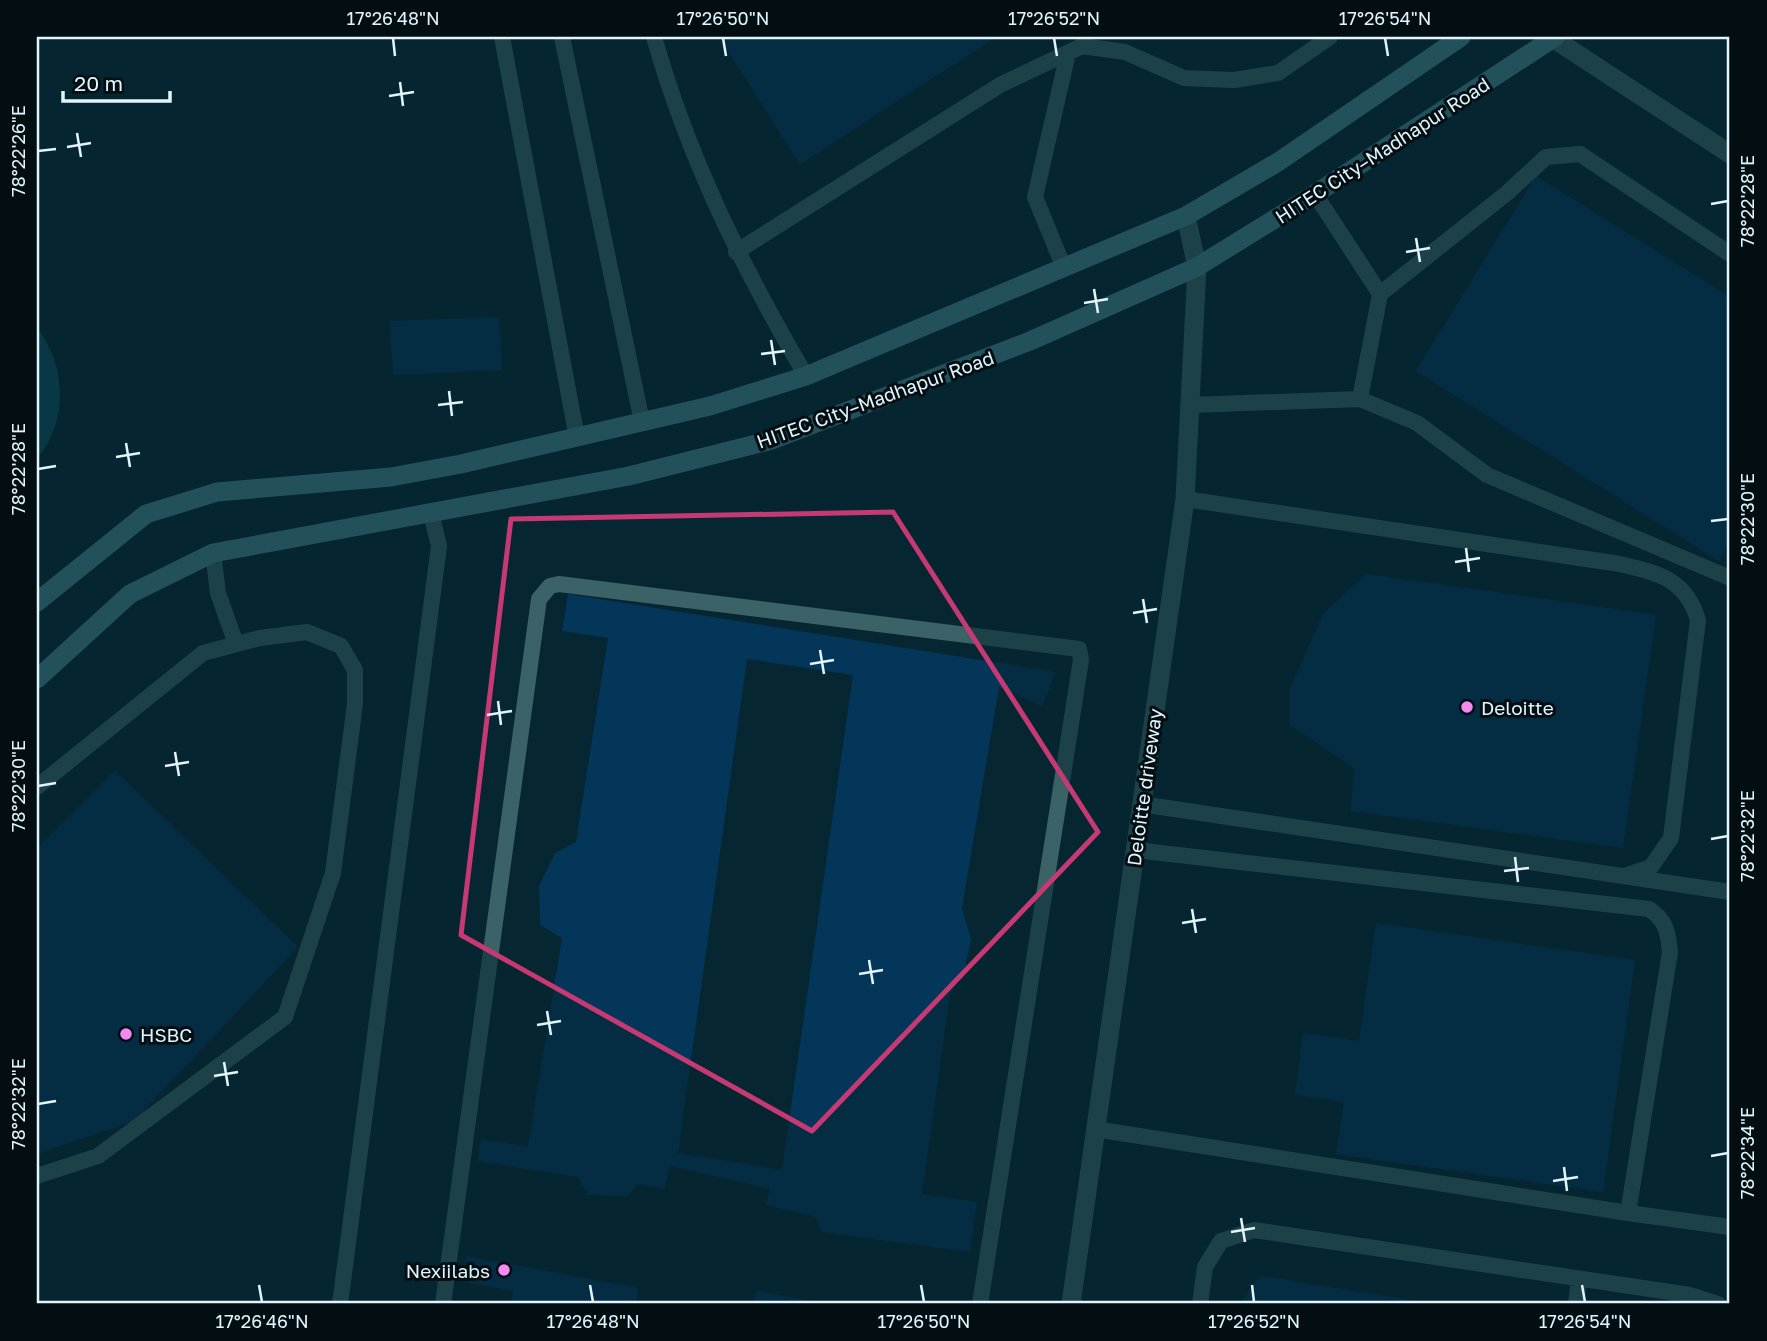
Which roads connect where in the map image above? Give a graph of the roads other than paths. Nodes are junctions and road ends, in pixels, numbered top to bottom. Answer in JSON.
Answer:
{"nodes":[{"id":1,"x":502,"y":37,"type":"edge"},
{"id":2,"x":562,"y":37,"type":"edge"},
{"id":3,"x":654,"y":37,"type":"edge"},
{"id":4,"x":1330,"y":37,"type":"edge"},
{"id":5,"x":1461,"y":37,"type":"edge"},
{"id":6,"x":1553,"y":38,"type":"edge"},
{"id":7,"x":1068,"y":53,"type":"junction"},
{"id":8,"x":1730,"y":154,"type":"edge"},
{"id":9,"x":1315,"y":194,"type":"junction"},
{"id":10,"x":1186,"y":216,"type":"junction"},
{"id":11,"x":736,"y":252,"type":"junction"},
{"id":12,"x":1730,"y":254,"type":"edge"},
{"id":13,"x":1197,"y":267,"type":"junction"},
{"id":14,"x":1064,"y":268,"type":"junction"},
{"id":15,"x":1380,"y":294,"type":"junction"},
{"id":16,"x":806,"y":376,"type":"junction"},
{"id":17,"x":1360,"y":399,"type":"junction"},
{"id":18,"x":1190,"y":405,"type":"junction"},
{"id":19,"x":642,"y":422,"type":"junction"},
{"id":20,"x":577,"y":438,"type":"junction"},
{"id":21,"x":1185,"y":499,"type":"junction"},
{"id":22,"x":431,"y":513,"type":"junction"},
{"id":23,"x":213,"y":553,"type":"junction"},
{"id":24,"x":1730,"y":578,"type":"edge"},
{"id":25,"x":37,"y":602,"type":"edge"},
{"id":26,"x":236,"y":644,"type":"junction"},
{"id":27,"x":37,"y":679,"type":"edge"},
{"id":28,"x":37,"y":787,"type":"edge"},
{"id":29,"x":1141,"y":804,"type":"junction"},
{"id":30,"x":1135,"y":850,"type":"junction"},
{"id":31,"x":1627,"y":875,"type":"junction"},
{"id":32,"x":1730,"y":891,"type":"edge"},
{"id":33,"x":1095,"y":1129,"type":"junction"},
{"id":34,"x":37,"y":1176,"type":"edge"},
{"id":35,"x":1628,"y":1213,"type":"junction"},
{"id":36,"x":1730,"y":1227,"type":"edge"},
{"id":37,"x":1579,"y":1279,"type":"junction"},
{"id":38,"x":340,"y":1304,"type":"edge"},
{"id":39,"x":443,"y":1304,"type":"edge"},
{"id":40,"x":981,"y":1304,"type":"edge"},
{"id":41,"x":1070,"y":1304,"type":"edge"},
{"id":42,"x":1200,"y":1304,"type":"edge"},
{"id":43,"x":1576,"y":1304,"type":"edge"},
{"id":44,"x":1718,"y":1304,"type":"edge"}],
"edges":[{"from":1,"to":20,"type":"lane"},
{"from":2,"to":19,"type":"lane"},
{"from":3,"to":11,"type":"lane"},
{"from":4,"to":7,"type":"lane"},
{"from":5,"to":10,"type":"main road"},
{"from":6,"to":8,"type":"street"},
{"from":6,"to":9,"type":"main road","name":"HITEC City–Madhapur Road"},
{"from":7,"to":11,"type":"lane"},
{"from":7,"to":14,"type":"lane"},
{"from":9,"to":13,"type":"main road","name":"HITEC City–Madhapur Road"},
{"from":9,"to":15,"type":"lane"},
{"from":10,"to":13,"type":"street","name":"Deloitte driveway"},
{"from":10,"to":14,"type":"main road"},
{"from":11,"to":16,"type":"lane"},
{"from":12,"to":15,"type":"lane"},
{"from":13,"to":18,"type":"street","name":"Deloitte driveway"},
{"from":13,"to":22,"type":"main road","name":"HITEC City–Madhapur Road"},
{"from":14,"to":16,"type":"main road"},
{"from":15,"to":17,"type":"lane"},
{"from":16,"to":19,"type":"main road"},
{"from":17,"to":18,"type":"lane"},
{"from":17,"to":24,"type":"lane"},
{"from":18,"to":21,"type":"street","name":"Deloitte driveway"},
{"from":19,"to":20,"type":"main road"},
{"from":20,"to":25,"type":"main road"},
{"from":21,"to":29,"type":"street","name":"Deloitte driveway"},
{"from":21,"to":31,"type":"lane"},
{"from":22,"to":23,"type":"main road","name":"HITEC City–Madhapur Road"},
{"from":22,"to":38,"type":"lane"},
{"from":23,"to":26,"type":"lane"},
{"from":23,"to":27,"type":"main road","name":"HITEC City–Madhapur Road"},
{"from":26,"to":28,"type":"lane"},
{"from":26,"to":34,"type":"lane"},
{"from":29,"to":30,"type":"street","name":"Deloitte driveway"},
{"from":29,"to":31,"type":"lane"},
{"from":30,"to":33,"type":"street","name":"Deloitte driveway"},
{"from":30,"to":35,"type":"lane"},
{"from":31,"to":32,"type":"lane"},
{"from":33,"to":35,"type":"lane"},
{"from":33,"to":41,"type":"street","name":"Deloitte driveway"},
{"from":35,"to":36,"type":"lane"},
{"from":37,"to":42,"type":"lane"},
{"from":37,"to":43,"type":"lane"},
{"from":37,"to":44,"type":"lane"},
{"from":39,"to":40,"type":"lane"}]}
